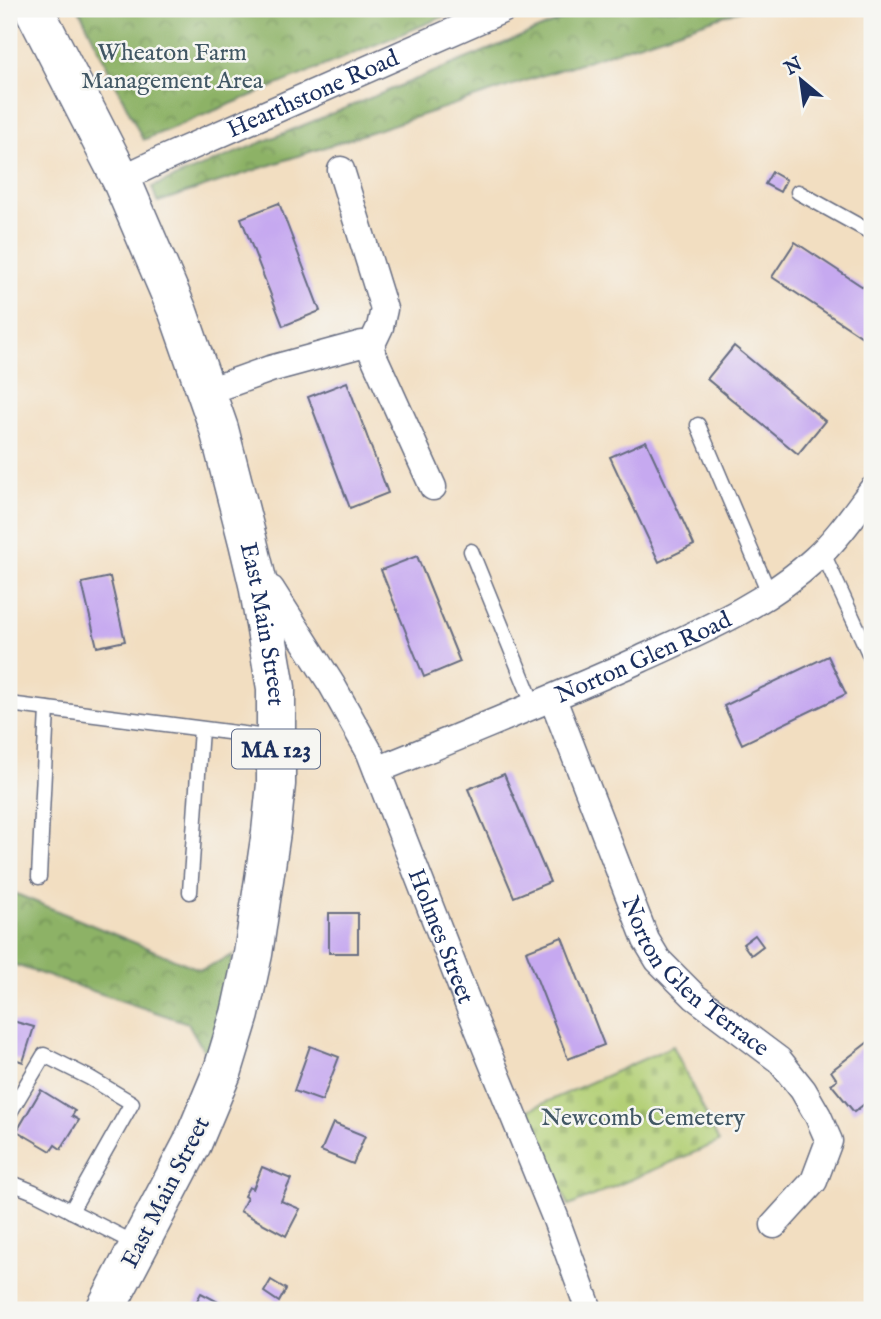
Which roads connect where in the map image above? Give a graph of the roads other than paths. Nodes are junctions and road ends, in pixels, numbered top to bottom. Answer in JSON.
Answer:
{"nodes":[{"id":1,"x":34,"y":9,"type":"edge"},
{"id":2,"x":503,"y":9,"type":"edge"},
{"id":3,"x":341,"y":170,"type":"dead end"},
{"id":4,"x":121,"y":180,"type":"junction"},
{"id":5,"x":798,"y":192,"type":"dead end"},
{"id":6,"x":872,"y":233,"type":"edge"},
{"id":7,"x":370,"y":348,"type":"junction"},
{"id":8,"x":206,"y":392,"type":"junction"},
{"id":9,"x":698,"y":425,"type":"dead end"},
{"id":10,"x":433,"y":487,"type":"dead end"},
{"id":11,"x":872,"y":490,"type":"edge"},
{"id":12,"x":471,"y":551,"type":"dead end"},
{"id":13,"x":822,"y":551,"type":"junction"},
{"id":14,"x":258,"y":584,"type":"junction"},
{"id":15,"x":769,"y":593,"type":"junction"},
{"id":16,"x":872,"y":660,"type":"edge"},
{"id":17,"x":543,"y":703,"type":"junction"},
{"id":18,"x":9,"y":704,"type":"edge"},
{"id":19,"x":47,"y":709,"type":"junction"},
{"id":20,"x":201,"y":729,"type":"junction"},
{"id":21,"x":276,"y":738,"type":"junction"},
{"id":22,"x":377,"y":770,"type":"junction"},
{"id":23,"x":39,"y":877,"type":"dead end"},
{"id":24,"x":190,"y":892,"type":"dead end"},
{"id":25,"x":9,"y":1114,"type":"edge"},
{"id":26,"x":9,"y":1182,"type":"edge"},
{"id":27,"x":71,"y":1211,"type":"junction"},
{"id":28,"x":774,"y":1225,"type":"dead end"},
{"id":29,"x":139,"y":1246,"type":"junction"},
{"id":30,"x":105,"y":1310,"type":"edge"},
{"id":31,"x":589,"y":1310,"type":"edge"}],
"edges":[{"from":1,"to":4,"type":"highway","number":"MA 123"},
{"from":2,"to":4,"type":"street","name":"Hearthstone Road"},
{"from":3,"to":7,"type":"street"},
{"from":4,"to":8,"type":"highway","name":"East Main Street","number":"MA 123"},
{"from":5,"to":6,"type":"lane"},
{"from":7,"to":8,"type":"street"},
{"from":7,"to":10,"type":"street"},
{"from":8,"to":14,"type":"highway","name":"East Main Street","number":"MA 123"},
{"from":9,"to":15,"type":"lane"},
{"from":11,"to":13,"type":"street","name":"Norton Glen Road"},
{"from":12,"to":17,"type":"lane"},
{"from":13,"to":15,"type":"street","name":"Norton Glen Road"},
{"from":13,"to":16,"type":"lane"},
{"from":14,"to":21,"type":"highway","name":"East Main Street","number":"MA 123"},
{"from":14,"to":22,"type":"street","name":"Holmes Street"},
{"from":15,"to":17,"type":"street","name":"Norton Glen Road"},
{"from":17,"to":22,"type":"street","name":"Norton Glen Road"},
{"from":17,"to":28,"type":"street","name":"Norton Glen Terrace"},
{"from":18,"to":19,"type":"lane"},
{"from":19,"to":20,"type":"lane"},
{"from":19,"to":23,"type":"lane"},
{"from":20,"to":21,"type":"lane"},
{"from":20,"to":24,"type":"lane"},
{"from":21,"to":29,"type":"highway","name":"East Main Street","number":"MA 123"},
{"from":22,"to":31,"type":"street","name":"Holmes Street"},
{"from":25,"to":27,"type":"lane"},
{"from":26,"to":27,"type":"lane"},
{"from":27,"to":29,"type":"lane"},
{"from":29,"to":30,"type":"highway","name":"East Main Street","number":"MA 123"}]}
